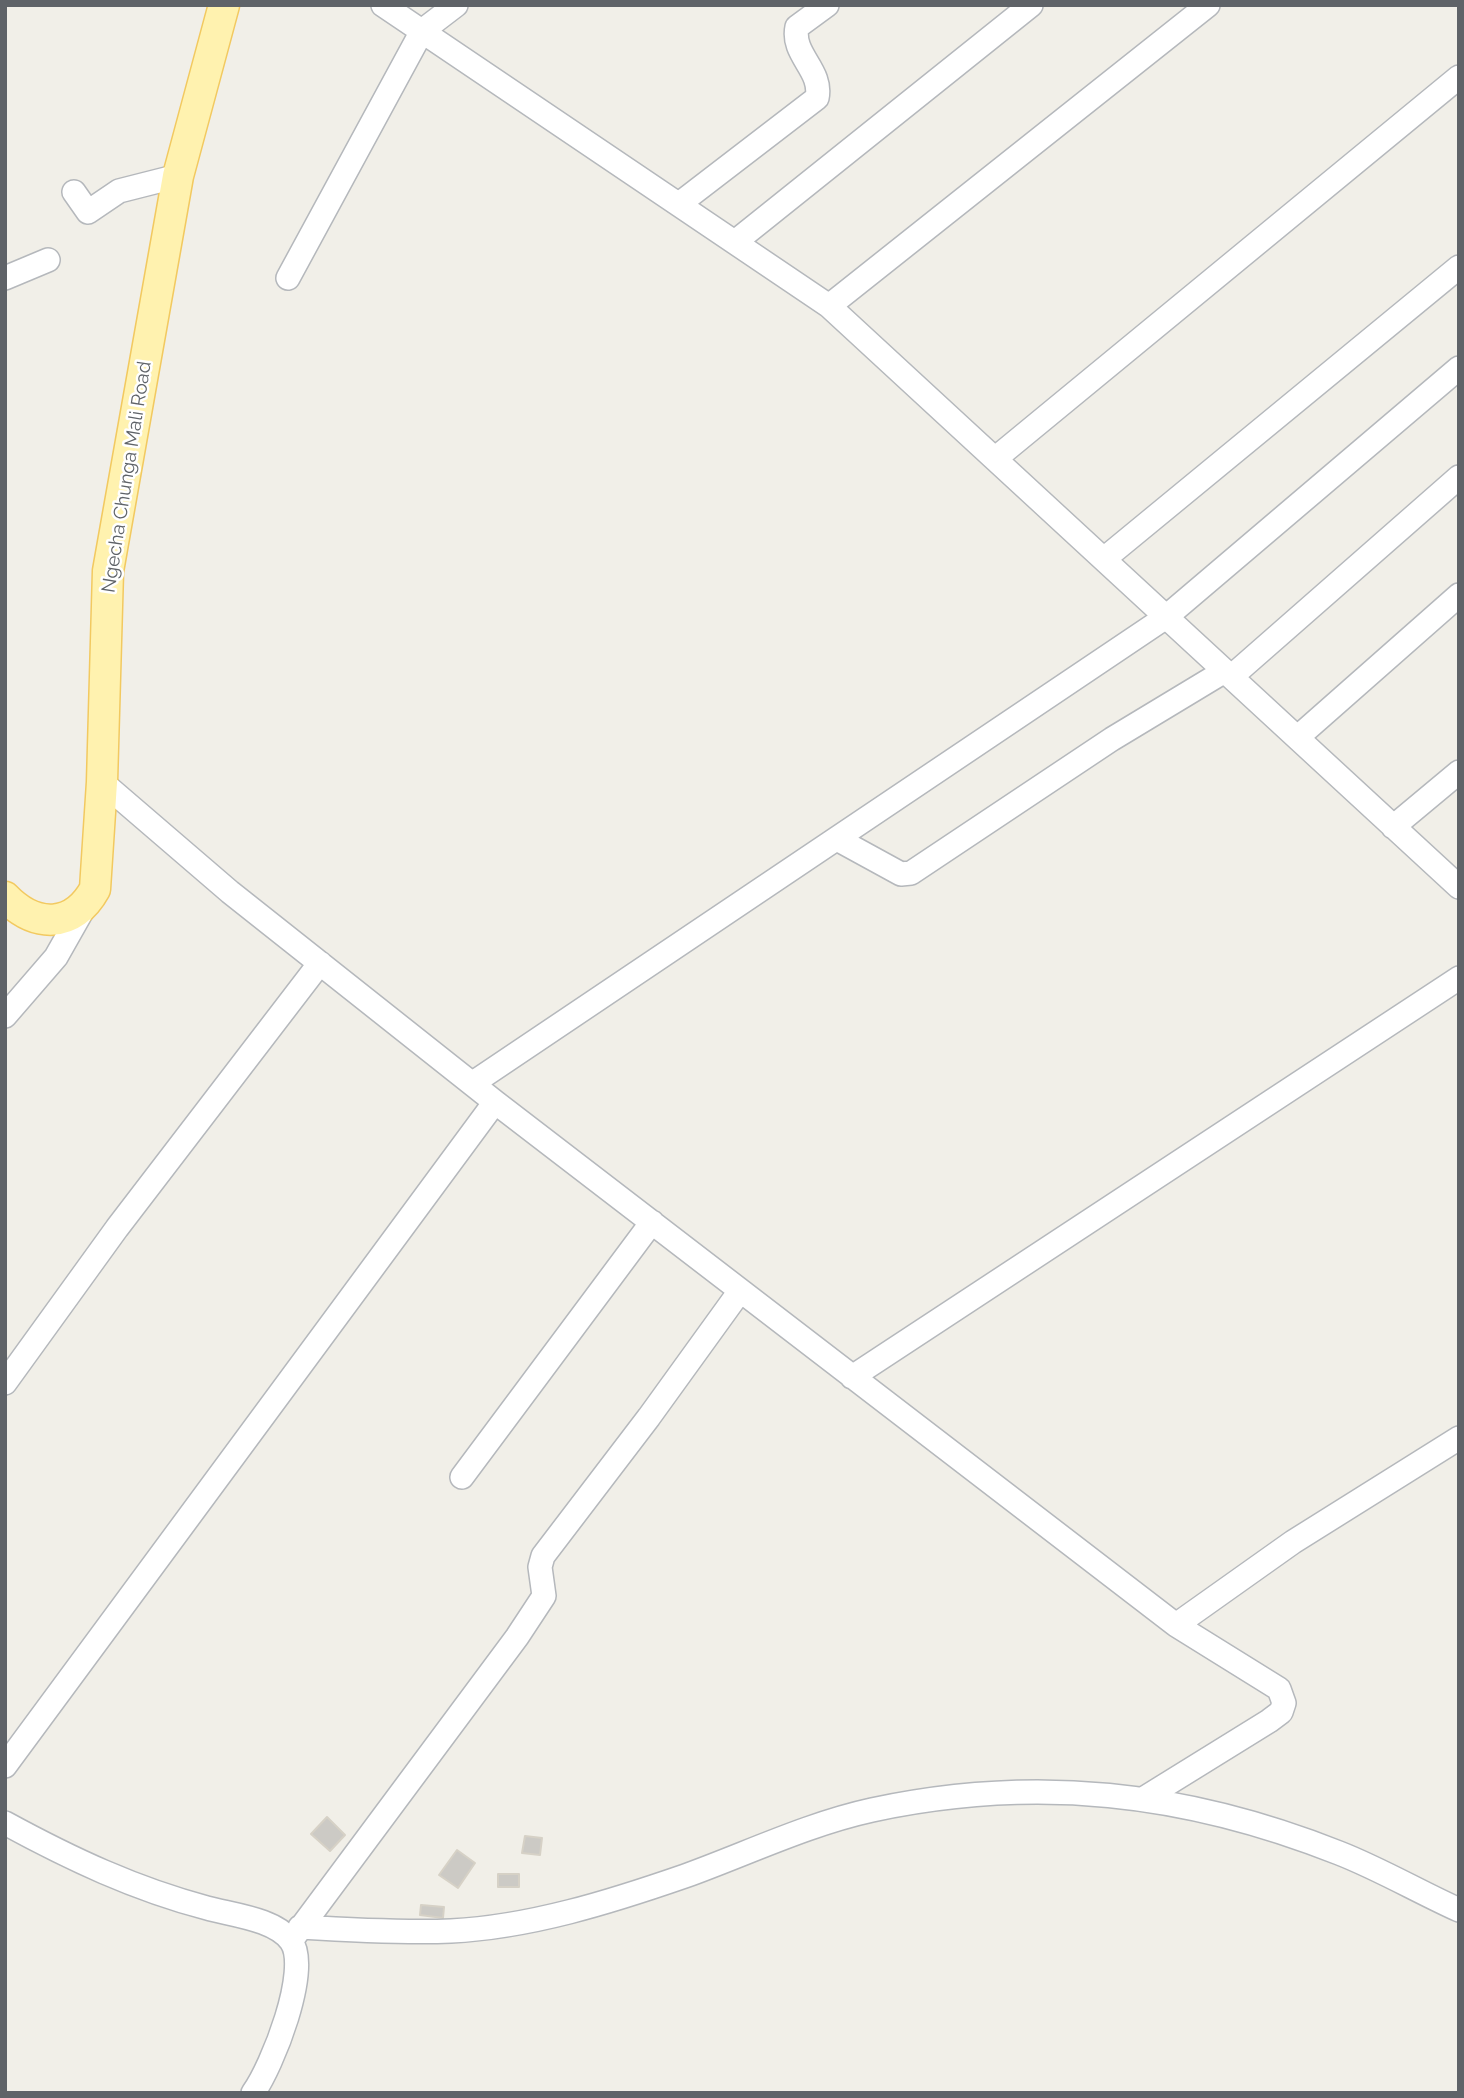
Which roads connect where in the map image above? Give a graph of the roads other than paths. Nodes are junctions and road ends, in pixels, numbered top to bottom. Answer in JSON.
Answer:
{"nodes":[{"id":1,"x":224,"y":5,"type":"edge"},
{"id":2,"x":383,"y":5,"type":"edge"},
{"id":3,"x":456,"y":5,"type":"edge"},
{"id":4,"x":827,"y":5,"type":"edge"},
{"id":5,"x":1031,"y":5,"type":"edge"},
{"id":6,"x":1208,"y":5,"type":"edge"},
{"id":7,"x":422,"y":31,"type":"junction"},
{"id":8,"x":1459,"y":77,"type":"edge"},
{"id":9,"x":178,"y":176,"type":"junction"},
{"id":10,"x":74,"y":192,"type":"dead end"},
{"id":11,"x":679,"y":204,"type":"junction"},
{"id":12,"x":735,"y":242,"type":"junction"},
{"id":13,"x":48,"y":260,"type":"dead end"},
{"id":14,"x":1459,"y":267,"type":"edge"},
{"id":15,"x":5,"y":278,"type":"edge"},
{"id":16,"x":288,"y":278,"type":"dead end"},
{"id":17,"x":829,"y":306,"type":"junction"},
{"id":18,"x":1459,"y":368,"type":"edge"},
{"id":19,"x":996,"y":458,"type":"junction"},
{"id":20,"x":1459,"y":477,"type":"edge"},
{"id":21,"x":1104,"y":559,"type":"junction"},
{"id":22,"x":1459,"y":595,"type":"edge"},
{"id":23,"x":1166,"y":617,"type":"junction"},
{"id":24,"x":1227,"y":675,"type":"junction"},
{"id":25,"x":1298,"y":737,"type":"junction"},
{"id":26,"x":1459,"y":772,"type":"edge"},
{"id":27,"x":102,"y":782,"type":"junction"},
{"id":28,"x":1393,"y":827,"type":"junction"},
{"id":29,"x":837,"y":839,"type":"junction"},
{"id":30,"x":1459,"y":887,"type":"edge"},
{"id":31,"x":5,"y":897,"type":"edge"},
{"id":32,"x":86,"y":904,"type":"junction"},
{"id":33,"x":320,"y":963,"type":"junction"},
{"id":34,"x":1459,"y":978,"type":"edge"},
{"id":35,"x":5,"y":1016,"type":"edge"},
{"id":36,"x":473,"y":1083,"type":"junction"},
{"id":37,"x":495,"y":1102,"type":"junction"},
{"id":38,"x":652,"y":1222,"type":"junction"},
{"id":39,"x":740,"y":1291,"type":"junction"},
{"id":40,"x":852,"y":1377,"type":"junction"},
{"id":41,"x":5,"y":1384,"type":"edge"},
{"id":42,"x":1459,"y":1438,"type":"edge"},
{"id":43,"x":462,"y":1477,"type":"dead end"},
{"id":44,"x":1175,"y":1625,"type":"junction"},
{"id":45,"x":5,"y":1766,"type":"edge"},
{"id":46,"x":1143,"y":1799,"type":"junction"},
{"id":47,"x":5,"y":1823,"type":"edge"},
{"id":48,"x":1459,"y":1910,"type":"edge"},
{"id":49,"x":295,"y":1934,"type":"junction"},
{"id":50,"x":253,"y":2093,"type":"edge"}],
"edges":[{"from":1,"to":9,"type":"main road","name":"Ngecha Chunga Mali Road"},
{"from":2,"to":7,"type":"street"},
{"from":3,"to":7,"type":"street"},
{"from":4,"to":11,"type":"street"},
{"from":5,"to":12,"type":"street"},
{"from":6,"to":17,"type":"street"},
{"from":7,"to":11,"type":"street"},
{"from":7,"to":16,"type":"street"},
{"from":8,"to":19,"type":"street"},
{"from":9,"to":10,"type":"street"},
{"from":9,"to":27,"type":"main road","name":"Ngecha Chunga Mali Road"},
{"from":11,"to":12,"type":"street"},
{"from":12,"to":17,"type":"street"},
{"from":13,"to":15,"type":"street"},
{"from":14,"to":21,"type":"street"},
{"from":17,"to":19,"type":"street"},
{"from":18,"to":23,"type":"street"},
{"from":19,"to":21,"type":"street"},
{"from":20,"to":24,"type":"street"},
{"from":21,"to":23,"type":"street"},
{"from":22,"to":25,"type":"street"},
{"from":23,"to":24,"type":"street"},
{"from":23,"to":29,"type":"street"},
{"from":24,"to":25,"type":"street"},
{"from":24,"to":29,"type":"street"},
{"from":25,"to":28,"type":"street"},
{"from":26,"to":28,"type":"street"},
{"from":27,"to":32,"type":"main road","name":"Ngecha Chunga Mali Road"},
{"from":27,"to":33,"type":"street"},
{"from":28,"to":30,"type":"street"},
{"from":29,"to":36,"type":"street"},
{"from":31,"to":32,"type":"main road"},
{"from":32,"to":35,"type":"street"},
{"from":33,"to":36,"type":"street"},
{"from":33,"to":41,"type":"street"},
{"from":34,"to":40,"type":"street"},
{"from":36,"to":37,"type":"street"},
{"from":37,"to":38,"type":"street"},
{"from":37,"to":45,"type":"street"},
{"from":38,"to":39,"type":"street"},
{"from":38,"to":43,"type":"street"},
{"from":39,"to":40,"type":"street"},
{"from":39,"to":49,"type":"street"},
{"from":40,"to":44,"type":"street"},
{"from":42,"to":44,"type":"street"},
{"from":44,"to":46,"type":"street"},
{"from":46,"to":48,"type":"street"},
{"from":46,"to":49,"type":"street"},
{"from":47,"to":49,"type":"street"},
{"from":49,"to":50,"type":"street"}]}
